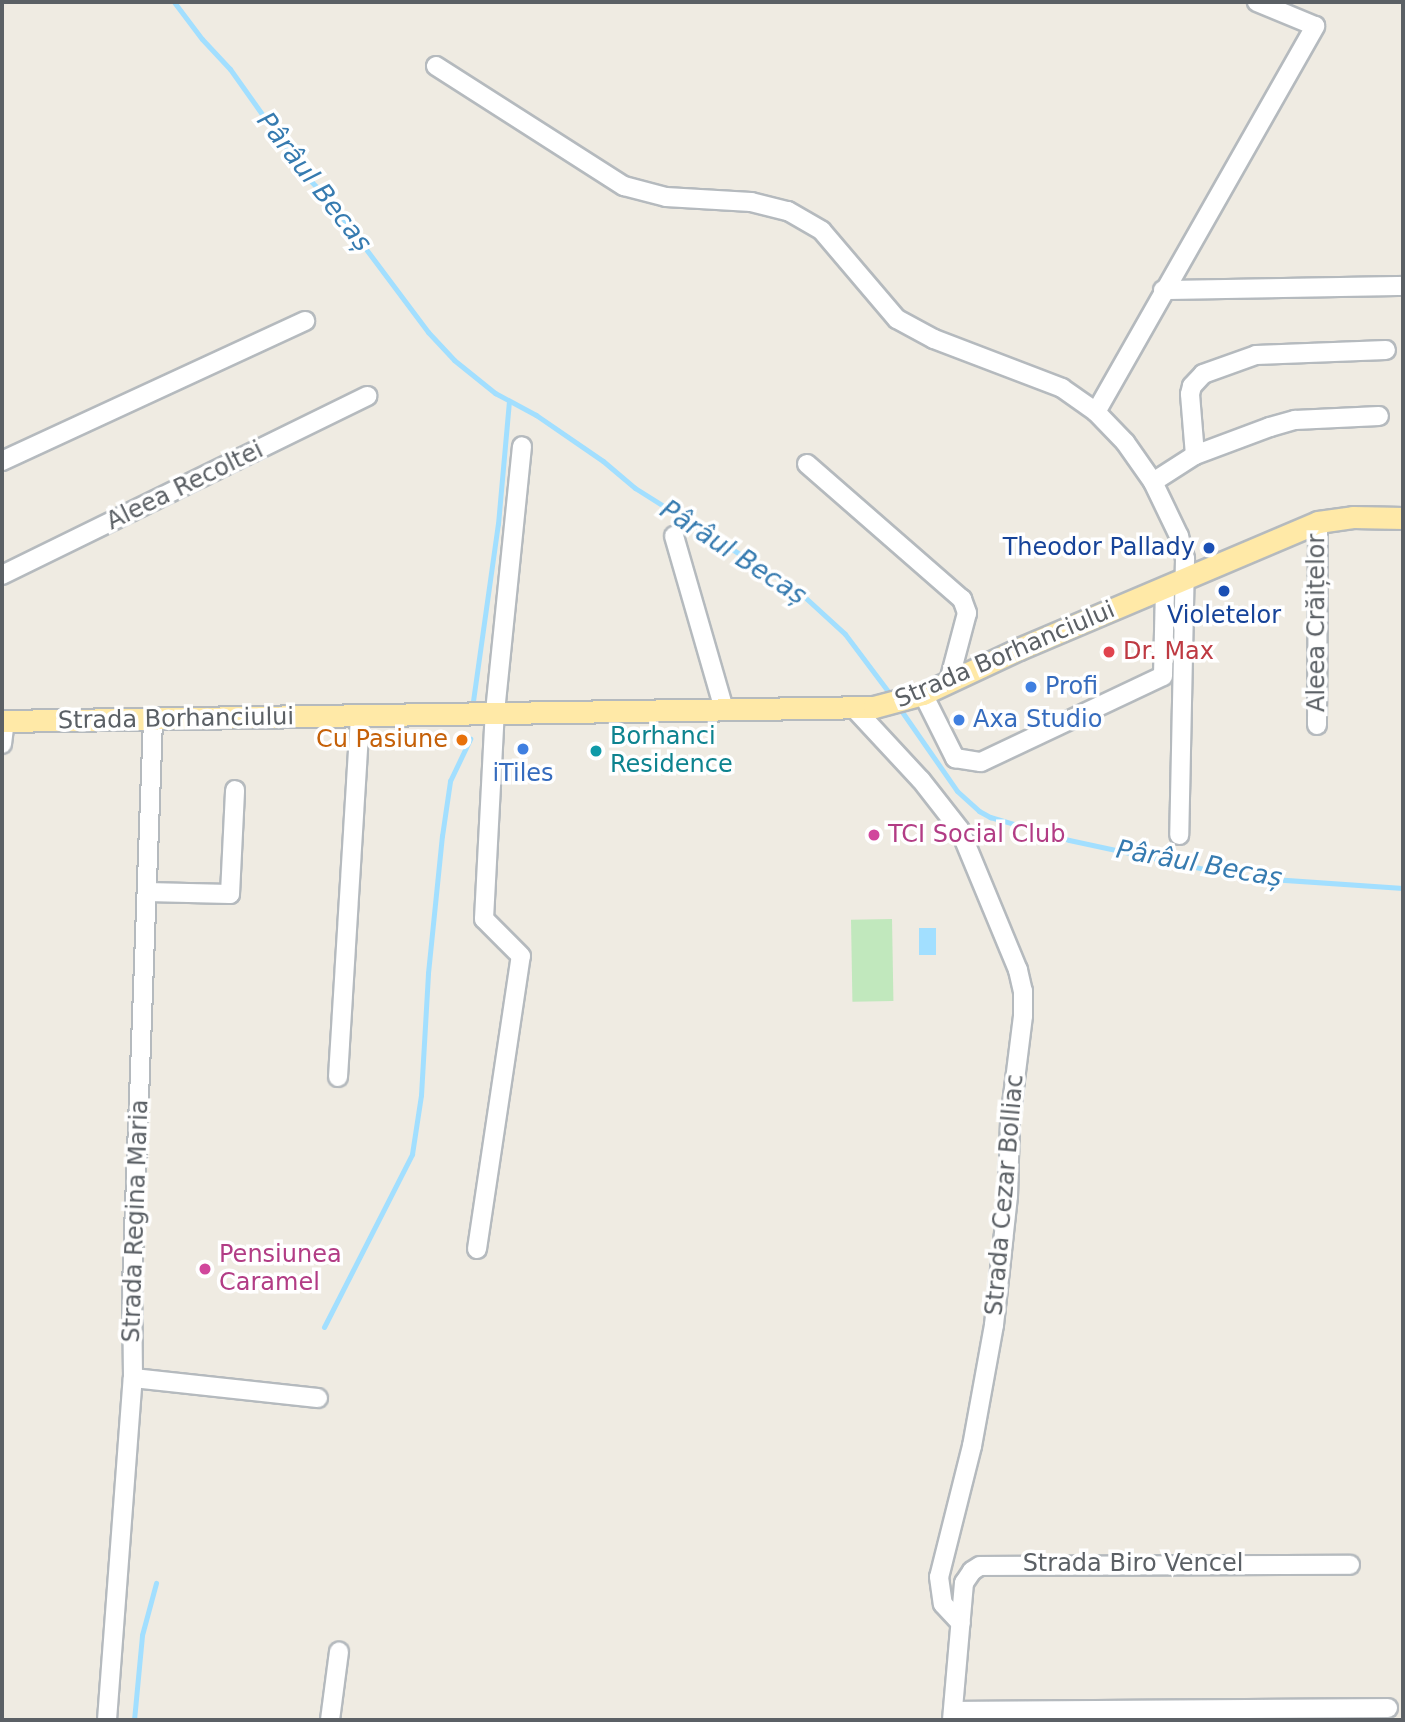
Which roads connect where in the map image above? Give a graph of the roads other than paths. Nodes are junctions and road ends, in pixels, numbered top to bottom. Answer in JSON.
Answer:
{"nodes":[{"id":1,"x":1256,"y":2,"type":"edge"},
{"id":2,"x":436,"y":66,"type":"dead end"},
{"id":3,"x":1403,"y":286,"type":"edge"},
{"id":4,"x":1163,"y":290,"type":"junction"},
{"id":5,"x":305,"y":321,"type":"dead end"},
{"id":6,"x":1386,"y":350,"type":"dead end"},
{"id":7,"x":368,"y":396,"type":"dead end"},
{"id":8,"x":1096,"y":412,"type":"junction"},
{"id":9,"x":1379,"y":416,"type":"dead end"},
{"id":10,"x":522,"y":446,"type":"dead end"},
{"id":11,"x":1195,"y":455,"type":"junction"},
{"id":12,"x":2,"y":461,"type":"edge"},
{"id":13,"x":807,"y":464,"type":"dead end"},
{"id":14,"x":1153,"y":482,"type":"junction"},
{"id":15,"x":1403,"y":519,"type":"edge"},
{"id":16,"x":1318,"y":522,"type":"junction"},
{"id":17,"x":674,"y":537,"type":"dead end"},
{"id":18,"x":2,"y":575,"type":"edge"},
{"id":19,"x":1174,"y":583,"type":"junction"},
{"id":20,"x":949,"y":681,"type":"junction"},
{"id":21,"x":919,"y":696,"type":"junction"},
{"id":22,"x":864,"y":708,"type":"junction"},
{"id":23,"x":724,"y":709,"type":"junction"},
{"id":24,"x":495,"y":712,"type":"junction"},
{"id":25,"x":360,"y":715,"type":"junction"},
{"id":26,"x":153,"y":720,"type":"junction"},
{"id":27,"x":3,"y":721,"type":"edge"},
{"id":28,"x":1317,"y":725,"type":"dead end"},
{"id":29,"x":2,"y":744,"type":"edge"},
{"id":30,"x":235,"y":790,"type":"dead end"},
{"id":31,"x":1179,"y":835,"type":"dead end"},
{"id":32,"x":147,"y":892,"type":"junction"},
{"id":33,"x":338,"y":1077,"type":"dead end"},
{"id":34,"x":477,"y":1249,"type":"dead end"},
{"id":35,"x":133,"y":1378,"type":"junction"},
{"id":36,"x":318,"y":1398,"type":"dead end"},
{"id":37,"x":1350,"y":1565,"type":"dead end"},
{"id":38,"x":961,"y":1623,"type":"junction"},
{"id":39,"x":339,"y":1652,"type":"dead end"},
{"id":40,"x":1388,"y":1708,"type":"dead end"},
{"id":41,"x":953,"y":1716,"type":"edge"},
{"id":42,"x":107,"y":1720,"type":"edge"},
{"id":43,"x":330,"y":1720,"type":"edge"}],
"edges":[{"from":1,"to":4,"type":"street"},
{"from":2,"to":8,"type":"street"},
{"from":3,"to":4,"type":"street"},
{"from":4,"to":8,"type":"street"},
{"from":5,"to":12,"type":"street"},
{"from":6,"to":11,"type":"street"},
{"from":7,"to":18,"type":"street","name":"Aleea Recoltei"},
{"from":8,"to":14,"type":"street"},
{"from":9,"to":11,"type":"street"},
{"from":10,"to":24,"type":"street"},
{"from":11,"to":14,"type":"street"},
{"from":13,"to":20,"type":"street"},
{"from":14,"to":19,"type":"street"},
{"from":15,"to":16,"type":"main road","name":"Strada Borhanciului"},
{"from":16,"to":19,"type":"main road","name":"Strada Borhanciului"},
{"from":16,"to":28,"type":"street","name":"Aleea Crăițelor"},
{"from":17,"to":23,"type":"street"},
{"from":19,"to":20,"type":"main road","name":"Strada Borhanciului"},
{"from":19,"to":21,"type":"street"},
{"from":19,"to":31,"type":"street"},
{"from":20,"to":21,"type":"main road","name":"Strada Borhanciului"},
{"from":21,"to":22,"type":"main road","name":"Strada Borhanciului"},
{"from":22,"to":23,"type":"main road","name":"Strada Borhanciului"},
{"from":22,"to":38,"type":"street","name":"Strada Cezar Bolliac"},
{"from":23,"to":24,"type":"main road","name":"Strada Borhanciului"},
{"from":24,"to":25,"type":"main road","name":"Strada Borhanciului"},
{"from":24,"to":34,"type":"street"},
{"from":25,"to":26,"type":"main road","name":"Strada Borhanciului"},
{"from":25,"to":33,"type":"street"},
{"from":26,"to":27,"type":"main road","name":"Strada Borhanciului"},
{"from":26,"to":32,"type":"street","name":"Strada Regina Maria"},
{"from":27,"to":29,"type":"street"},
{"from":30,"to":32,"type":"street"},
{"from":32,"to":35,"type":"street","name":"Strada Regina Maria"},
{"from":35,"to":36,"type":"street"},
{"from":35,"to":42,"type":"street","name":"Strada Regina Maria"},
{"from":37,"to":38,"type":"street","name":"Strada Biro Vencel"},
{"from":38,"to":41,"type":"street"},
{"from":39,"to":43,"type":"street"},
{"from":40,"to":41,"type":"street"}]}
